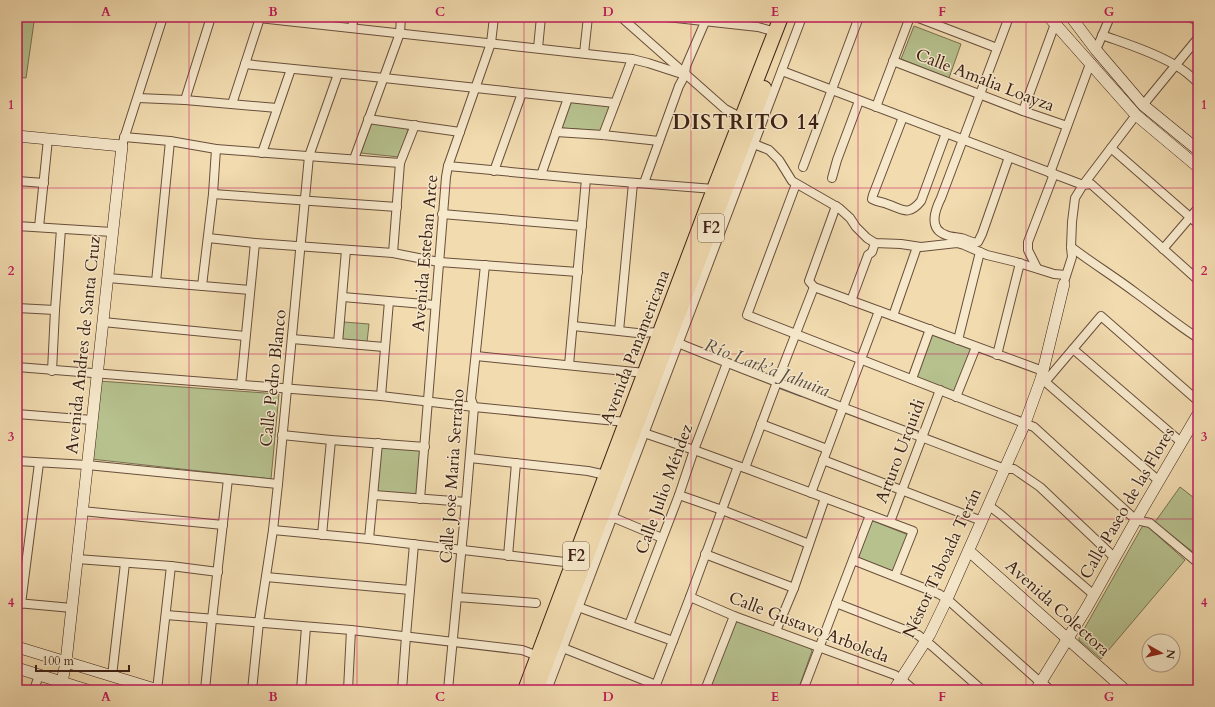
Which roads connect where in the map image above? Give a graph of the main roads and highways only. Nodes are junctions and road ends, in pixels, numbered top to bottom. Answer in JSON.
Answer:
{"nodes":[{"id":1,"x":782,"y":17,"type":"edge"},
{"id":2,"x":791,"y":17,"type":"edge"},
{"id":3,"x":669,"y":337,"type":"junction"},
{"id":4,"x":635,"y":426,"type":"junction"},
{"id":5,"x":525,"y":690,"type":"edge"},
{"id":6,"x":536,"y":690,"type":"edge"}],
"edges":[{"from":1,"to":3,"type":"highway","name":"Avenida Panamericana","number":"F2"},
{"from":2,"to":3,"type":"highway","name":"Avenida Panamericana","number":"F2"},
{"from":3,"to":4,"type":"highway","name":"Avenida Panamericana","number":"F2"},
{"from":3,"to":4,"type":"highway","name":"Avenida Panamericana","number":"F2"},
{"from":4,"to":5,"type":"highway","name":"Avenida Panamericana","number":"F2"},
{"from":4,"to":6,"type":"highway","name":"Avenida Panamericana","number":"F2"}]}
